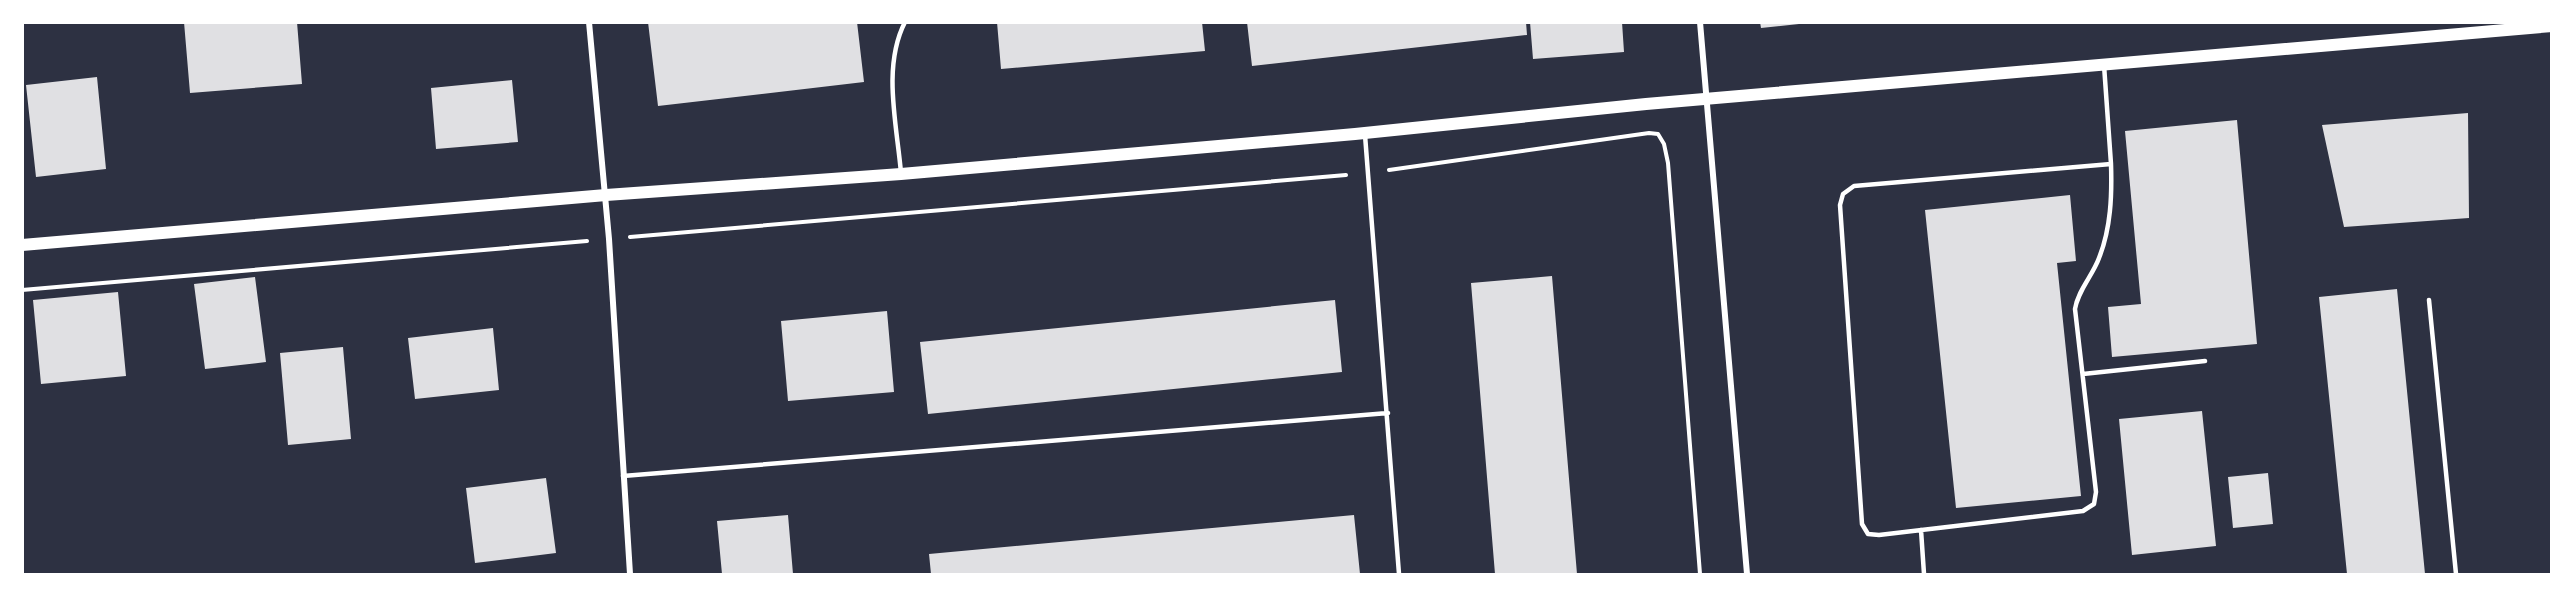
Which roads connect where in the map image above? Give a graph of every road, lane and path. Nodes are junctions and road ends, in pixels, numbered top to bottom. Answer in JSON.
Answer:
{"nodes":[{"id":1,"x":589,"y":22,"type":"edge"},
{"id":2,"x":905,"y":22,"type":"edge"},
{"id":3,"x":1700,"y":22,"type":"edge"},
{"id":4,"x":2552,"y":26,"type":"edge"},
{"id":5,"x":2104,"y":65,"type":"junction"},
{"id":6,"x":1708,"y":99,"type":"junction"},
{"id":7,"x":1365,"y":132,"type":"junction"},
{"id":8,"x":2111,"y":164,"type":"junction"},
{"id":9,"x":1368,"y":173,"type":"junction"},
{"id":10,"x":901,"y":174,"type":"junction"},
{"id":11,"x":606,"y":195,"type":"junction"},
{"id":12,"x":609,"y":239,"type":"junction"},
{"id":13,"x":22,"y":245,"type":"edge"},
{"id":14,"x":22,"y":290,"type":"edge"},
{"id":15,"x":2428,"y":300,"type":"dead end"},
{"id":16,"x":2205,"y":361,"type":"dead end"},
{"id":17,"x":2083,"y":374,"type":"junction"},
{"id":18,"x":1388,"y":413,"type":"junction"},
{"id":19,"x":623,"y":476,"type":"junction"},
{"id":20,"x":1921,"y":530,"type":"junction"},
{"id":21,"x":630,"y":574,"type":"edge"},
{"id":22,"x":1399,"y":574,"type":"edge"},
{"id":23,"x":1700,"y":574,"type":"edge"},
{"id":24,"x":1747,"y":574,"type":"edge"},
{"id":25,"x":1924,"y":574,"type":"edge"},
{"id":26,"x":2456,"y":574,"type":"edge"}],
"edges":[{"from":1,"to":11,"type":"street"},
{"from":2,"to":10,"type":"lane"},
{"from":3,"to":6,"type":"street"},
{"from":4,"to":5,"type":"main road"},
{"from":5,"to":6,"type":"main road"},
{"from":5,"to":8,"type":"lane"},
{"from":6,"to":7,"type":"main road"},
{"from":6,"to":24,"type":"street"},
{"from":7,"to":9,"type":"lane"},
{"from":7,"to":10,"type":"main road"},
{"from":8,"to":17,"type":"lane"},
{"from":8,"to":20,"type":"lane"},
{"from":9,"to":12,"type":"path"},
{"from":9,"to":18,"type":"lane"},
{"from":9,"to":23,"type":"path"},
{"from":10,"to":11,"type":"main road"},
{"from":11,"to":12,"type":"street"},
{"from":11,"to":13,"type":"main road"},
{"from":12,"to":14,"type":"path"},
{"from":12,"to":19,"type":"street"},
{"from":15,"to":26,"type":"lane"},
{"from":16,"to":17,"type":"lane"},
{"from":17,"to":20,"type":"lane"},
{"from":18,"to":19,"type":"lane"},
{"from":18,"to":22,"type":"lane"},
{"from":19,"to":21,"type":"street"},
{"from":20,"to":25,"type":"lane"}]}
